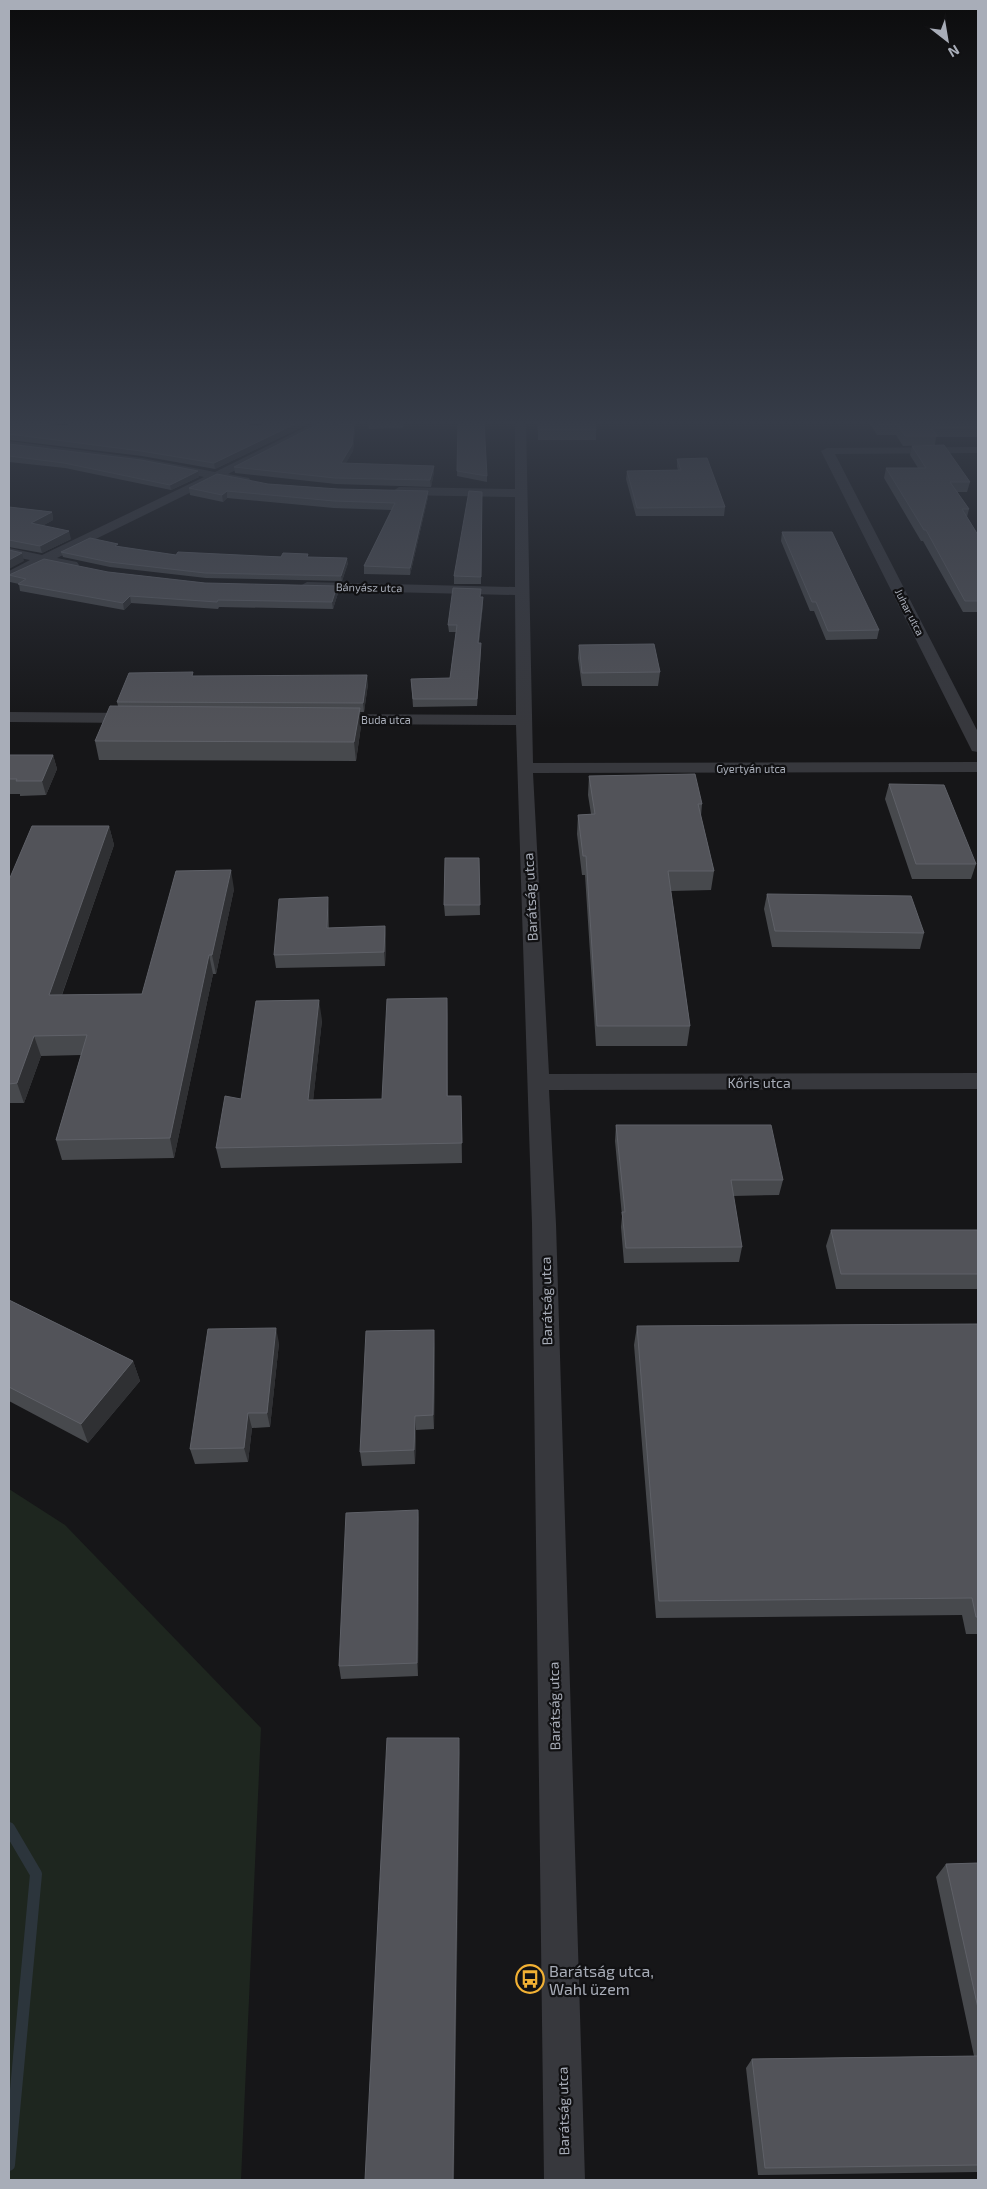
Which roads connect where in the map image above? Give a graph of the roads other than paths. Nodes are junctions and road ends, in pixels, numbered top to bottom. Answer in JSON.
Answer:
{"nodes":[{"id":1,"x":116,"y":524,"type":"edge"},
{"id":2,"x":521,"y":524,"type":"edge"},
{"id":3,"x":865,"y":524,"type":"edge"},
{"id":4,"x":9,"y":552,"type":"edge"},
{"id":5,"x":43,"y":560,"type":"junction"},
{"id":6,"x":81,"y":567,"type":"edge"},
{"id":7,"x":9,"y":576,"type":"edge"},
{"id":8,"x":295,"y":586,"type":"edge"},
{"id":9,"x":521,"y":591,"type":"junction"},
{"id":10,"x":9,"y":717,"type":"edge"},
{"id":11,"x":147,"y":718,"type":"edge"},
{"id":12,"x":316,"y":719,"type":"edge"},
{"id":13,"x":523,"y":720,"type":"junction"},
{"id":14,"x":978,"y":747,"type":"edge"},
{"id":15,"x":978,"y":767,"type":"edge"},
{"id":16,"x":524,"y":768,"type":"junction"},
{"id":17,"x":540,"y":1082,"type":"junction"},
{"id":18,"x":978,"y":1082,"type":"edge"},
{"id":19,"x":565,"y":2180,"type":"edge"}],
"edges":[{"from":1,"to":5,"type":"street"},
{"from":2,"to":9,"type":"street","name":"Barátság utca"},
{"from":3,"to":14,"type":"street","name":"Juhar utca"},
{"from":4,"to":5,"type":"street"},
{"from":5,"to":6,"type":"street"},
{"from":5,"to":7,"type":"street"},
{"from":8,"to":9,"type":"street","name":"Bányász utca"},
{"from":9,"to":13,"type":"street","name":"Barátság utca"},
{"from":10,"to":11,"type":"street"},
{"from":12,"to":13,"type":"street","name":"Buda utca"},
{"from":13,"to":16,"type":"street","name":"Barátság utca"},
{"from":15,"to":16,"type":"street","name":"Gyertyán utca"},
{"from":16,"to":17,"type":"street","name":"Barátság utca"},
{"from":17,"to":18,"type":"street","name":"Kőris utca"},
{"from":17,"to":19,"type":"street","name":"Barátság utca"}]}
